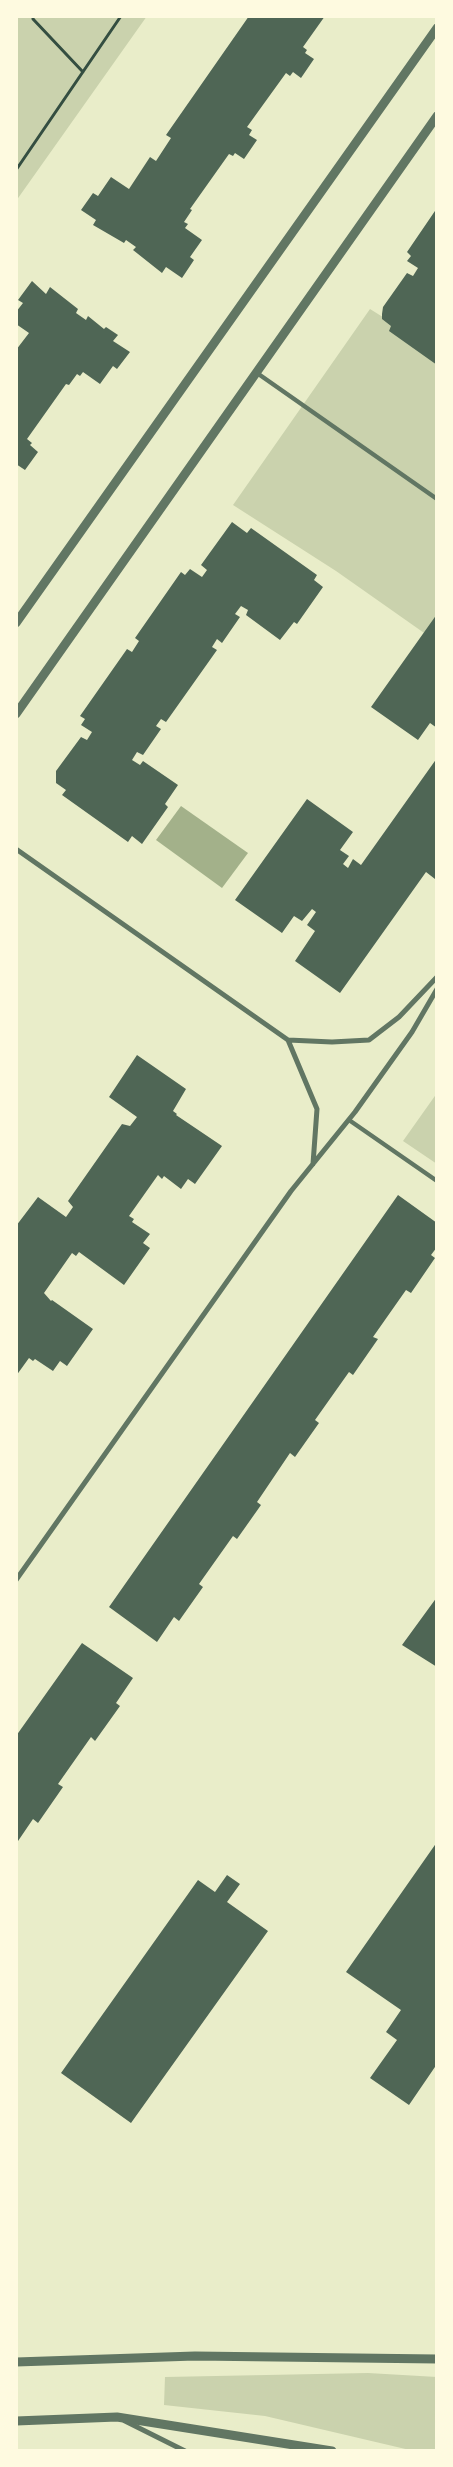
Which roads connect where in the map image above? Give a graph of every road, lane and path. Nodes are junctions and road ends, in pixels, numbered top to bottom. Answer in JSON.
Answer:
{"nodes":[{"id":1,"x":33,"y":16,"type":"edge"},
{"id":2,"x":121,"y":16,"type":"edge"},
{"id":3,"x":437,"y":28,"type":"edge"},
{"id":4,"x":83,"y":72,"type":"junction"},
{"id":5,"x":437,"y":116,"type":"edge"},
{"id":6,"x":16,"y":170,"type":"edge"},
{"id":7,"x":257,"y":373,"type":"junction"},
{"id":8,"x":437,"y":499,"type":"edge"},
{"id":9,"x":16,"y":623,"type":"edge"},
{"id":10,"x":16,"y":714,"type":"edge"},
{"id":11,"x":16,"y":849,"type":"edge"},
{"id":12,"x":437,"y":978,"type":"edge"},
{"id":13,"x":437,"y":989,"type":"edge"},
{"id":14,"x":288,"y":1040,"type":"junction"},
{"id":15,"x":348,"y":1120,"type":"junction"},
{"id":16,"x":313,"y":1164,"type":"junction"},
{"id":17,"x":437,"y":1181,"type":"edge"},
{"id":18,"x":16,"y":1580,"type":"edge"},
{"id":19,"x":437,"y":2359,"type":"edge"},
{"id":20,"x":16,"y":2362,"type":"edge"},
{"id":21,"x":118,"y":2417,"type":"junction"},
{"id":22,"x":16,"y":2421,"type":"edge"},
{"id":23,"x":185,"y":2451,"type":"edge"},
{"id":24,"x":332,"y":2451,"type":"edge"}],
"edges":[{"from":1,"to":4,"type":"path"},
{"from":2,"to":4,"type":"path"},
{"from":3,"to":9,"type":"street"},
{"from":4,"to":6,"type":"path"},
{"from":5,"to":7,"type":"street"},
{"from":7,"to":8,"type":"street"},
{"from":7,"to":10,"type":"street"},
{"from":11,"to":14,"type":"street"},
{"from":12,"to":14,"type":"street"},
{"from":13,"to":15,"type":"street"},
{"from":14,"to":16,"type":"street"},
{"from":15,"to":16,"type":"street"},
{"from":15,"to":17,"type":"street"},
{"from":16,"to":18,"type":"street"},
{"from":19,"to":20,"type":"street"},
{"from":21,"to":22,"type":"street"},
{"from":21,"to":23,"type":"street"},
{"from":21,"to":24,"type":"street"}]}
